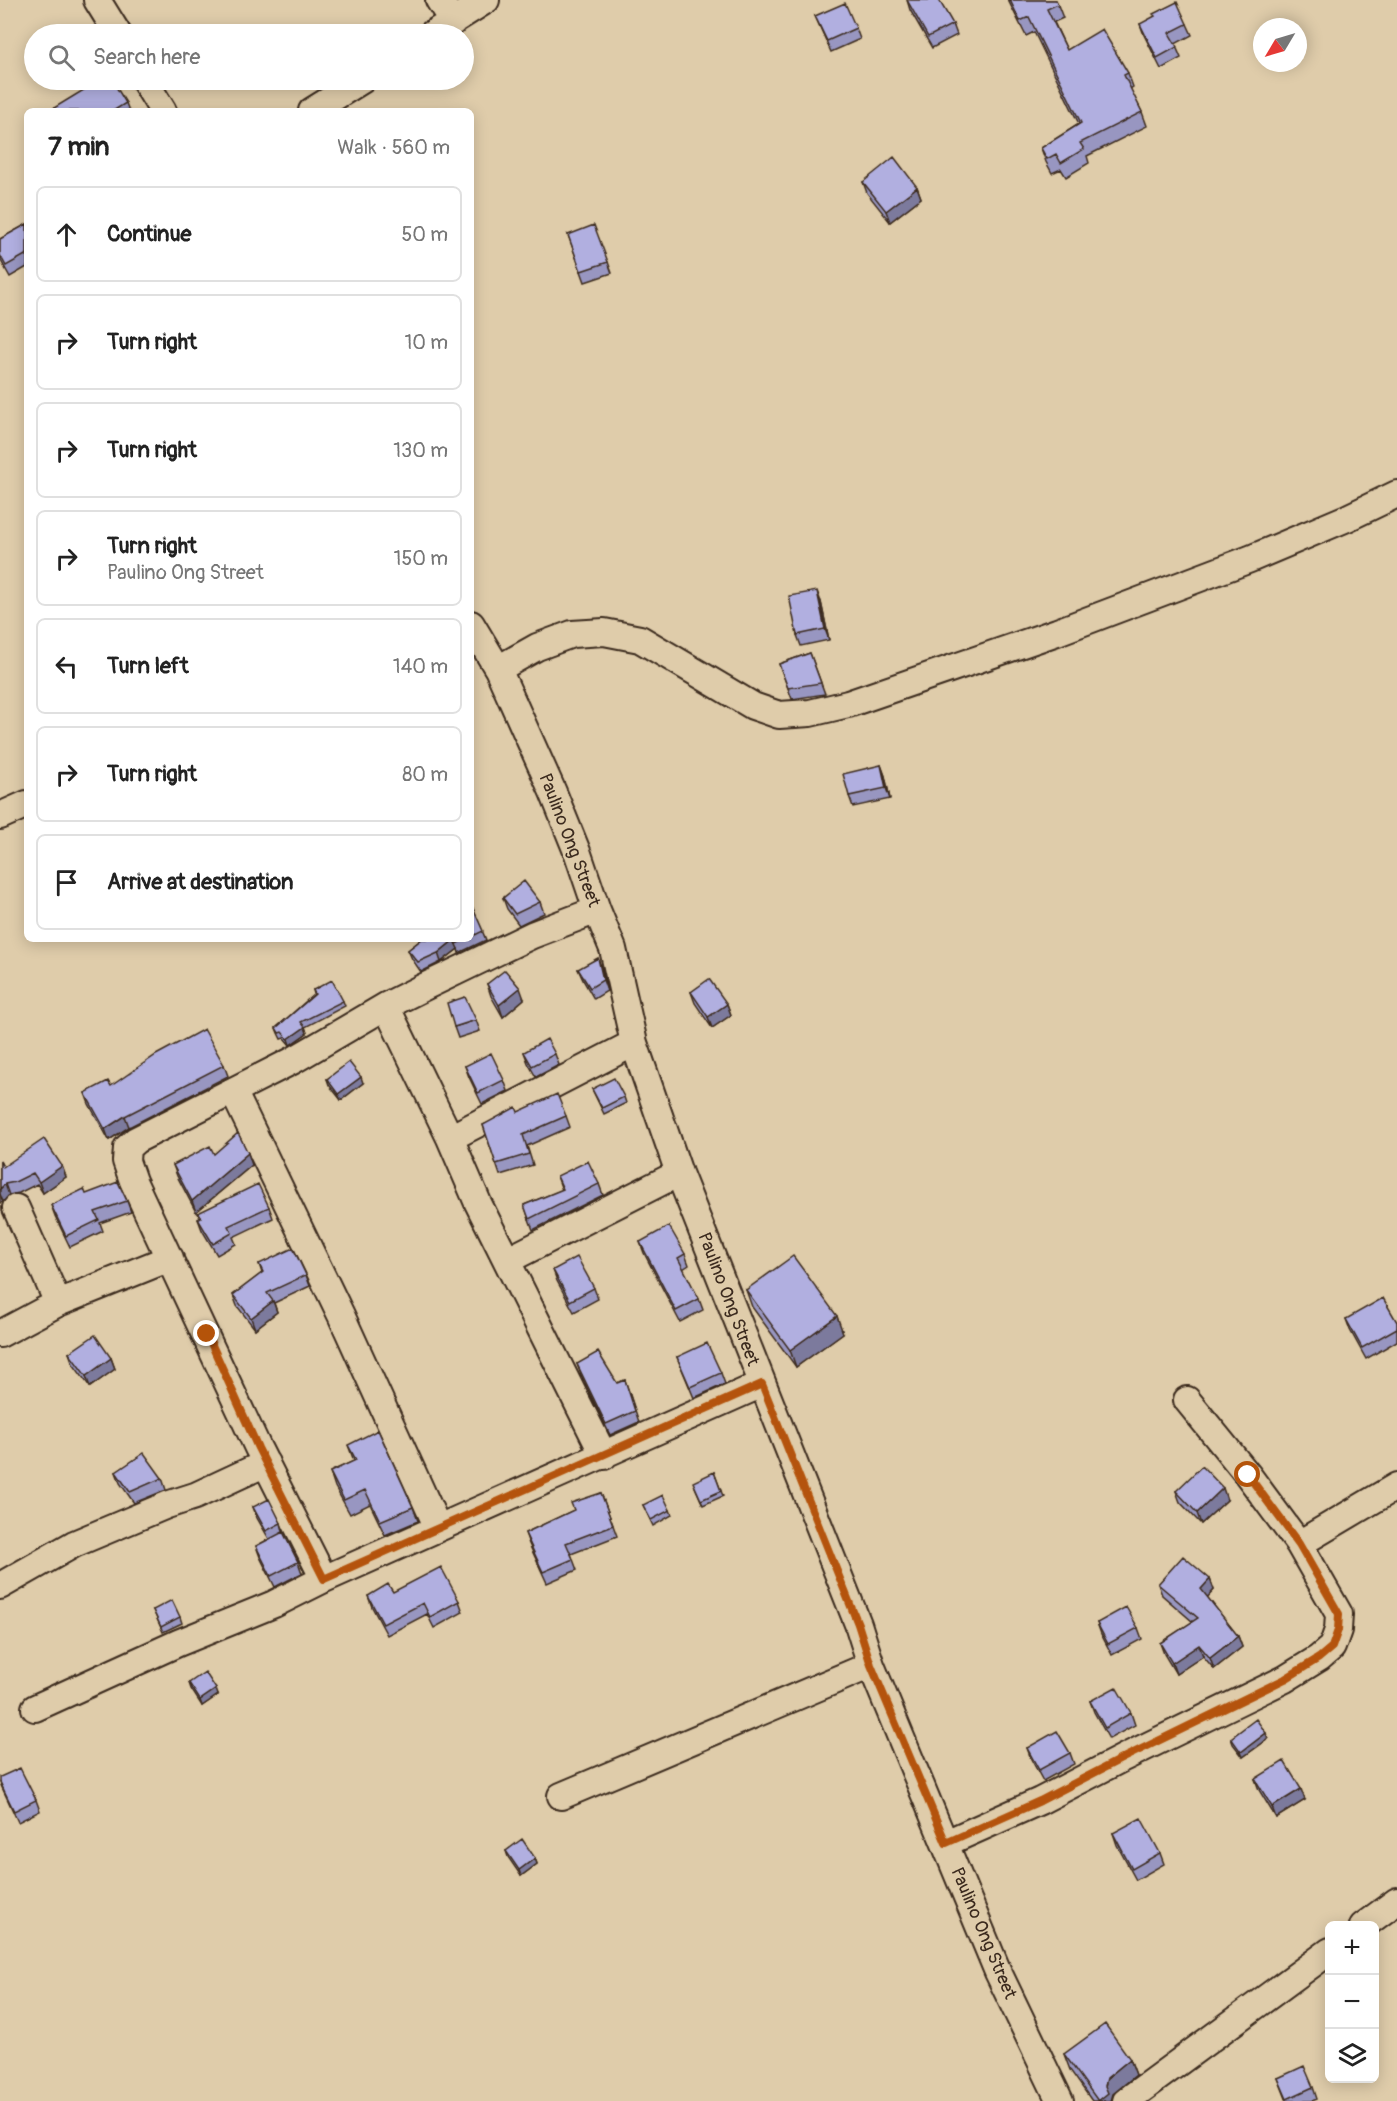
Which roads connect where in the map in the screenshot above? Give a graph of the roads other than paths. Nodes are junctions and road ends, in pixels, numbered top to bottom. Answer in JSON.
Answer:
{"nodes":[{"id":1,"x":97,"y":0,"type":"edge"},
{"id":2,"x":439,"y":0,"type":"edge"},
{"id":3,"x":486,"y":0,"type":"edge"},
{"id":4,"x":112,"y":24,"type":"edge"},
{"id":5,"x":442,"y":24,"type":"edge"},
{"id":6,"x":448,"y":24,"type":"edge"},
{"id":7,"x":150,"y":90,"type":"edge"},
{"id":8,"x":346,"y":90,"type":"edge"},
{"id":9,"x":161,"y":108,"type":"edge"},
{"id":10,"x":317,"y":108,"type":"edge"},
{"id":11,"x":1397,"y":494,"type":"edge"},
{"id":12,"x":474,"y":629,"type":"edge"},
{"id":13,"x":498,"y":669,"type":"junction"},
{"id":14,"x":24,"y":805,"type":"edge"},
{"id":15,"x":0,"y":816,"type":"edge"},
{"id":16,"x":597,"y":910,"type":"junction"},
{"id":17,"x":386,"y":1006,"type":"junction"},
{"id":18,"x":634,"y":1043,"type":"junction"},
{"id":19,"x":233,"y":1091,"type":"junction"},
{"id":20,"x":450,"y":1138,"type":"junction"},
{"id":21,"x":679,"y":1173,"type":"junction"},
{"id":22,"x":16,"y":1208,"type":"dead end"},
{"id":23,"x":170,"y":1258,"type":"junction"},
{"id":24,"x":508,"y":1260,"type":"junction"},
{"id":25,"x":58,"y":1303,"type":"junction"},
{"id":26,"x":0,"y":1334,"type":"edge"},
{"id":27,"x":762,"y":1384,"type":"junction"},
{"id":28,"x":1187,"y":1400,"type":"dead end"},
{"id":29,"x":604,"y":1456,"type":"junction"},
{"id":30,"x":266,"y":1463,"type":"junction"},
{"id":31,"x":1397,"y":1486,"type":"edge"},
{"id":32,"x":438,"y":1528,"type":"junction"},
{"id":33,"x":1299,"y":1544,"type":"junction"},
{"id":34,"x":324,"y":1579,"type":"junction"},
{"id":35,"x":0,"y":1586,"type":"edge"},
{"id":36,"x":871,"y":1665,"type":"junction"},
{"id":37,"x":35,"y":1708,"type":"dead end"},
{"id":38,"x":561,"y":1796,"type":"dead end"},
{"id":39,"x":946,"y":1843,"type":"junction"},
{"id":40,"x":1397,"y":1901,"type":"edge"},
{"id":41,"x":1371,"y":1921,"type":"edge"},
{"id":42,"x":1325,"y":1954,"type":"edge"},
{"id":43,"x":1060,"y":2101,"type":"edge"},
{"id":44,"x":1126,"y":2101,"type":"edge"}],
"edges":[{"from":1,"to":4,"type":"street"},
{"from":2,"to":5,"type":"street"},
{"from":3,"to":6,"type":"street"},
{"from":7,"to":9,"type":"street"},
{"from":8,"to":10,"type":"street"},
{"from":11,"to":13,"type":"street"},
{"from":12,"to":13,"type":"street","name":"Paulino Ong Street"},
{"from":13,"to":16,"type":"street","name":"Paulino Ong Street"},
{"from":14,"to":15,"type":"street"},
{"from":16,"to":17,"type":"street"},
{"from":16,"to":18,"type":"street","name":"Paulino Ong Street"},
{"from":17,"to":19,"type":"street"},
{"from":17,"to":20,"type":"street"},
{"from":18,"to":20,"type":"street"},
{"from":18,"to":21,"type":"street","name":"Paulino Ong Street"},
{"from":19,"to":23,"type":"street"},
{"from":19,"to":32,"type":"street"},
{"from":20,"to":24,"type":"street"},
{"from":21,"to":24,"type":"street"},
{"from":21,"to":27,"type":"street","name":"Paulino Ong Street"},
{"from":22,"to":25,"type":"street"},
{"from":23,"to":25,"type":"street"},
{"from":23,"to":30,"type":"street"},
{"from":24,"to":29,"type":"street"},
{"from":25,"to":26,"type":"street"},
{"from":27,"to":29,"type":"street"},
{"from":27,"to":36,"type":"street","name":"Paulino Ong Street"},
{"from":28,"to":33,"type":"street"},
{"from":29,"to":32,"type":"street"},
{"from":30,"to":34,"type":"street"},
{"from":30,"to":35,"type":"street"},
{"from":31,"to":33,"type":"street"},
{"from":32,"to":34,"type":"street"},
{"from":33,"to":39,"type":"street"},
{"from":34,"to":37,"type":"street"},
{"from":36,"to":38,"type":"street"},
{"from":36,"to":39,"type":"street","name":"Paulino Ong Street"},
{"from":39,"to":43,"type":"street","name":"Paulino Ong Street"},
{"from":40,"to":41,"type":"street"},
{"from":42,"to":44,"type":"street"}]}
